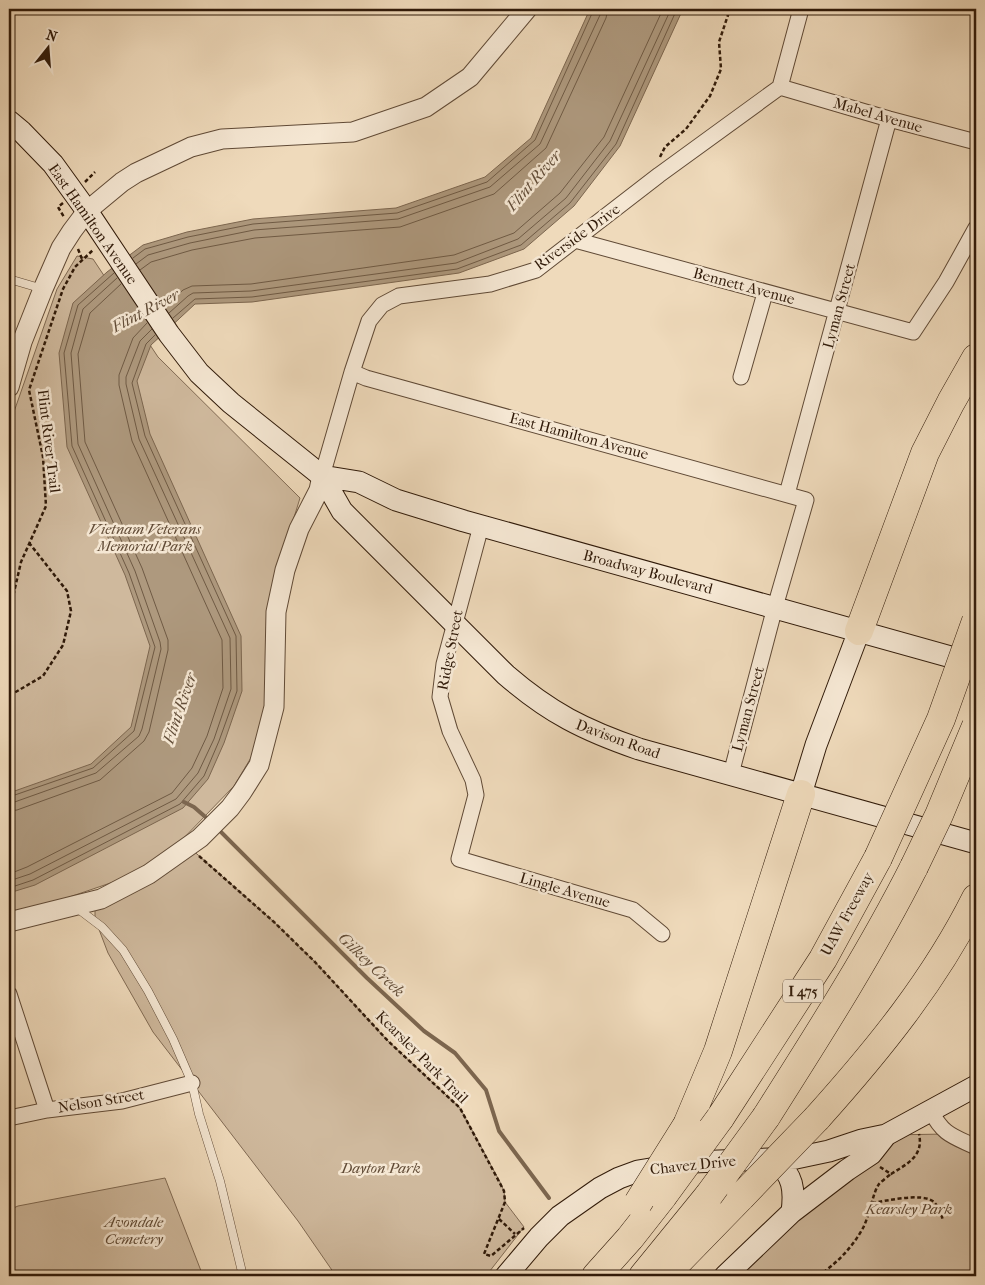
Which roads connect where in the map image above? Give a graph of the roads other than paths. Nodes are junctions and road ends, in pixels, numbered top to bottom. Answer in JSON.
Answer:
{"nodes":[{"id":1,"x":527,"y":9,"type":"edge"},
{"id":2,"x":800,"y":9,"type":"edge"},
{"id":3,"x":780,"y":87,"type":"junction"},
{"id":4,"x":890,"y":119,"type":"junction"},
{"id":5,"x":9,"y":121,"type":"edge"},
{"id":6,"x":976,"y":141,"type":"edge"},
{"id":7,"x":88,"y":211,"type":"junction"},
{"id":8,"x":976,"y":228,"type":"edge"},
{"id":9,"x":575,"y":240,"type":"junction"},
{"id":10,"x":9,"y":279,"type":"edge"},
{"id":11,"x":43,"y":289,"type":"junction"},
{"id":12,"x":765,"y":293,"type":"junction"},
{"id":13,"x":838,"y":311,"type":"junction"},
{"id":14,"x":976,"y":358,"type":"edge"},
{"id":15,"x":352,"y":372,"type":"junction"},
{"id":16,"x":741,"y":377,"type":"dead end"},
{"id":17,"x":9,"y":387,"type":"edge"},
{"id":18,"x":322,"y":476,"type":"junction"},
{"id":19,"x":787,"y":494,"type":"junction"},
{"id":20,"x":806,"y":500,"type":"joint"},
{"id":21,"x":481,"y":526,"type":"junction"},
{"id":22,"x":775,"y":607,"type":"junction"},
{"id":23,"x":976,"y":621,"type":"edge"},
{"id":24,"x":454,"y":622,"type":"junction"},
{"id":25,"x":859,"y":631,"type":"junction"},
{"id":26,"x":976,"y":664,"type":"edge"},
{"id":27,"x":976,"y":726,"type":"edge"},
{"id":28,"x":731,"y":774,"type":"junction"},
{"id":29,"x":801,"y":794,"type":"junction"},
{"id":30,"x":976,"y":843,"type":"edge"},
{"id":31,"x":459,"y":859,"type":"joint"},
{"id":32,"x":976,"y":898,"type":"edge"},
{"id":33,"x":73,"y":906,"type":"junction"},
{"id":34,"x":9,"y":922,"type":"edge"},
{"id":35,"x":662,"y":934,"type":"dead end"},
{"id":36,"x":9,"y":994,"type":"edge"},
{"id":37,"x":192,"y":1082,"type":"junction"},
{"id":38,"x":976,"y":1086,"type":"edge"},
{"id":39,"x":47,"y":1110,"type":"junction"},
{"id":40,"x":931,"y":1111,"type":"junction"},
{"id":41,"x":9,"y":1118,"type":"edge"},
{"id":42,"x":886,"y":1135,"type":"junction"},
{"id":43,"x":976,"y":1147,"type":"edge"},
{"id":44,"x":774,"y":1159,"type":"junction"},
{"id":45,"x":651,"y":1200,"type":"junction"},
{"id":46,"x":792,"y":1212,"type":"junction"},
{"id":47,"x":243,"y":1276,"type":"edge"},
{"id":48,"x":506,"y":1276,"type":"edge"},
{"id":49,"x":590,"y":1276,"type":"edge"},
{"id":50,"x":596,"y":1276,"type":"edge"},
{"id":51,"x":643,"y":1276,"type":"edge"},
{"id":52,"x":664,"y":1276,"type":"edge"},
{"id":53,"x":725,"y":1276,"type":"edge"}],
"edges":[{"from":1,"to":7,"type":"street"},
{"from":2,"to":3,"type":"street"},
{"from":3,"to":4,"type":"street","name":"Mabel Avenue"},
{"from":3,"to":9,"type":"street","name":"Riverside Drive"},
{"from":4,"to":6,"type":"street","name":"Mabel Avenue"},
{"from":4,"to":13,"type":"street","name":"Lyman Street"},
{"from":5,"to":7,"type":"main road","name":"East Hamilton Avenue"},
{"from":7,"to":11,"type":"street"},
{"from":7,"to":18,"type":"main road","name":"East Hamilton Avenue"},
{"from":8,"to":13,"type":"street","name":"Bennett Avenue"},
{"from":9,"to":12,"type":"street","name":"Bennett Avenue"},
{"from":9,"to":15,"type":"street","name":"Riverside Drive"},
{"from":10,"to":11,"type":"lane"},
{"from":11,"to":17,"type":"street"},
{"from":12,"to":13,"type":"street","name":"Bennett Avenue"},
{"from":12,"to":16,"type":"street"},
{"from":13,"to":19,"type":"street","name":"Lyman Street"},
{"from":14,"to":25,"type":"highway"},
{"from":15,"to":18,"type":"street","name":"Riverside Drive"},
{"from":15,"to":19,"type":"street","name":"East Hamilton Avenue"},
{"from":18,"to":21,"type":"main road","name":"Broadway Boulevard"},
{"from":18,"to":24,"type":"main road","name":"Davison Road"},
{"from":18,"to":33,"type":"street"},
{"from":19,"to":20,"type":"street","name":"East Hamilton Avenue"},
{"from":20,"to":22,"type":"street","name":"Lyman Street"},
{"from":21,"to":22,"type":"main road","name":"Broadway Boulevard"},
{"from":21,"to":24,"type":"street","name":"Ridge Street"},
{"from":22,"to":25,"type":"main road","name":"Broadway Boulevard"},
{"from":22,"to":28,"type":"street","name":"Lyman Street"},
{"from":23,"to":45,"type":"highway","name":"UAW Freeway","number":"I 475","bridge":true},
{"from":24,"to":28,"type":"main road","name":"Davison Road"},
{"from":24,"to":31,"type":"street","name":"Ridge Street"},
{"from":25,"to":26,"type":"main road","name":"Broadway Boulevard"},
{"from":25,"to":29,"type":"main road"},
{"from":27,"to":51,"type":"highway","number":"I 475","bridge":true},
{"from":28,"to":29,"type":"main road","name":"Davison Road"},
{"from":29,"to":30,"type":"main road","name":"Davison Road"},
{"from":29,"to":45,"type":"highway","bridge":true},
{"from":31,"to":35,"type":"street","name":"Lingle Avenue"},
{"from":32,"to":52,"type":"highway","bridge":true},
{"from":33,"to":34,"type":"street"},
{"from":33,"to":37,"type":"lane"},
{"from":36,"to":39,"type":"street"},
{"from":37,"to":39,"type":"street","name":"Nelson Street"},
{"from":37,"to":47,"type":"lane"},
{"from":38,"to":40,"type":"main road","name":"Chavez Drive"},
{"from":39,"to":41,"type":"street","name":"Nelson Street"},
{"from":40,"to":42,"type":"main road","name":"Chavez Drive"},
{"from":40,"to":43,"type":"street"},
{"from":42,"to":44,"type":"main road","name":"Chavez Drive"},
{"from":42,"to":46,"type":"main road","name":"Chavez Drive"},
{"from":44,"to":46,"type":"main road"},
{"from":44,"to":48,"type":"main road","name":"Chavez Drive"},
{"from":45,"to":49,"type":"highway"},
{"from":45,"to":50,"type":"highway","name":"UAW Freeway","number":"I 475"},
{"from":46,"to":53,"type":"main road","name":"Chavez Drive"}]}
